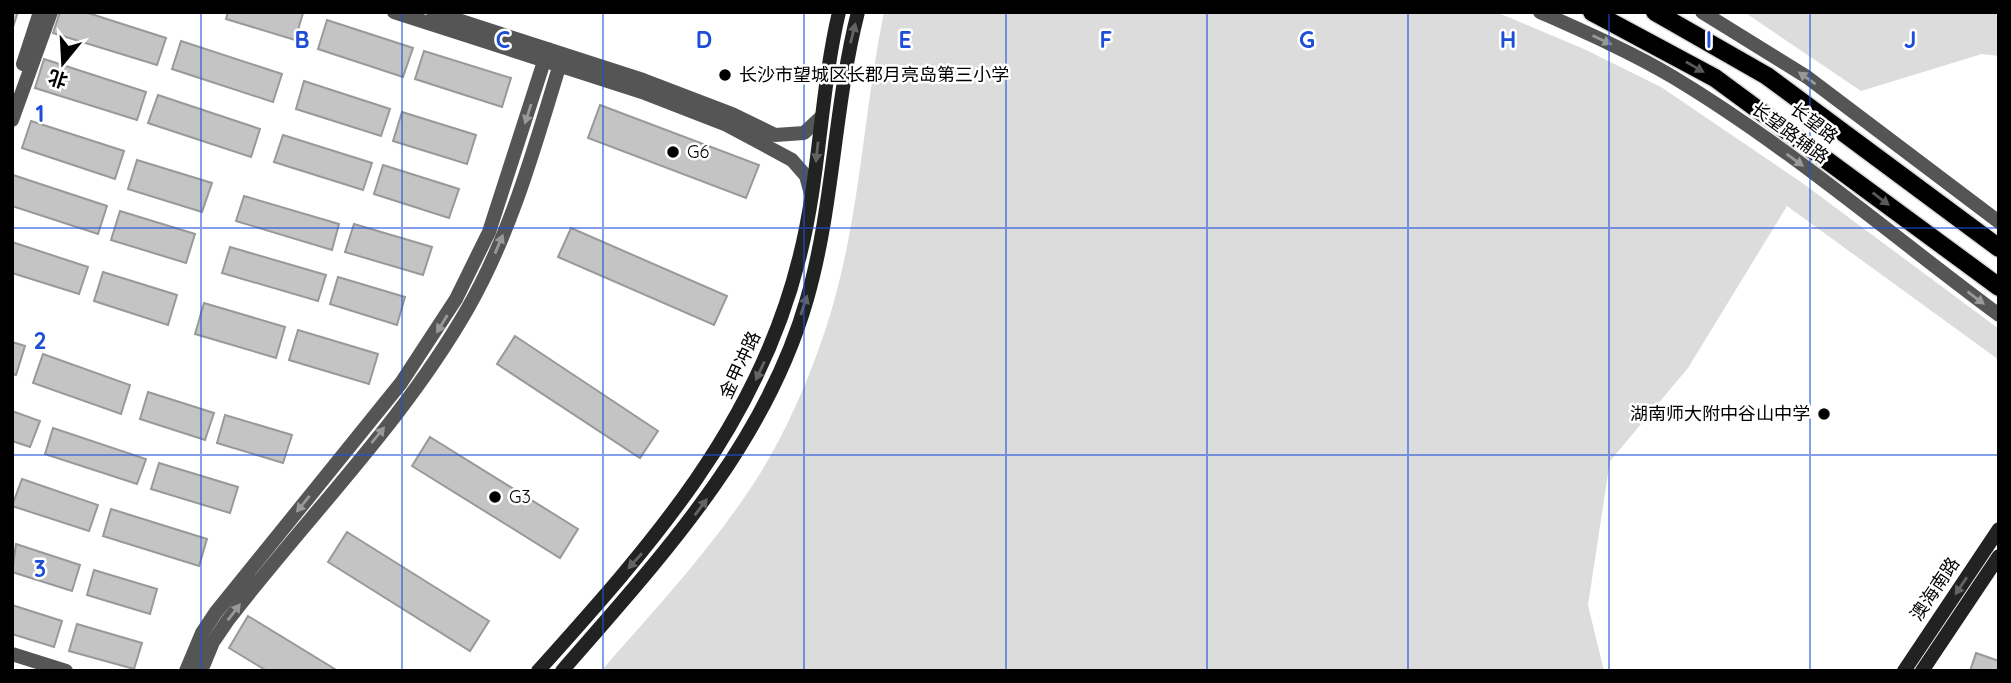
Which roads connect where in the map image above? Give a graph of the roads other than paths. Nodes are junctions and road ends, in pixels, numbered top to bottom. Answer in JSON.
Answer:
{"nodes":[{"id":1,"x":40,"y":12,"type":"edge"},
{"id":2,"x":51,"y":12,"type":"edge"},
{"id":3,"x":394,"y":12,"type":"edge"},
{"id":4,"x":433,"y":12,"type":"edge"},
{"id":5,"x":839,"y":12,"type":"edge"},
{"id":6,"x":858,"y":12,"type":"edge"},
{"id":7,"x":1540,"y":12,"type":"edge"},
{"id":8,"x":1592,"y":12,"type":"edge"},
{"id":9,"x":1655,"y":12,"type":"edge"},
{"id":10,"x":1702,"y":12,"type":"edge"},
{"id":11,"x":547,"y":55,"type":"junction"},
{"id":12,"x":561,"y":59,"type":"junction"},
{"id":13,"x":12,"y":92,"type":"edge"},
{"id":14,"x":820,"y":118,"type":"junction"},
{"id":15,"x":12,"y":120,"type":"edge"},
{"id":16,"x":811,"y":194,"type":"junction"},
{"id":17,"x":1999,"y":222,"type":"edge"},
{"id":18,"x":1999,"y":248,"type":"edge"},
{"id":19,"x":1999,"y":287,"type":"edge"},
{"id":20,"x":1999,"y":315,"type":"edge"},
{"id":21,"x":1999,"y":529,"type":"edge"},
{"id":22,"x":1999,"y":556,"type":"edge"},
{"id":23,"x":12,"y":653,"type":"edge"},
{"id":24,"x":12,"y":662,"type":"edge"},
{"id":25,"x":38,"y":671,"type":"edge"},
{"id":26,"x":66,"y":671,"type":"edge"},
{"id":27,"x":186,"y":671,"type":"edge"},
{"id":28,"x":201,"y":671,"type":"edge"},
{"id":29,"x":538,"y":671,"type":"edge"},
{"id":30,"x":562,"y":671,"type":"edge"},
{"id":31,"x":1903,"y":671,"type":"edge"},
{"id":32,"x":1922,"y":671,"type":"edge"}],
"edges":[{"from":1,"to":13,"type":"street"},
{"from":2,"to":15,"type":"street"},
{"from":3,"to":11,"type":"street"},
{"from":4,"to":11,"type":"street"},
{"from":5,"to":14,"type":"main road","name":"金甲冲路"},
{"from":30,"to":6,"type":"main road","name":"金甲冲路","one_way":true},
{"from":7,"to":20,"type":"street","name":"长望路辅路","one_way":true},
{"from":8,"to":19,"type":"main road","name":"长望路","one_way":true},
{"from":9,"to":18,"type":"main road","name":"长望路"},
{"from":17,"to":10,"type":"street","one_way":true},
{"from":11,"to":12,"type":"street"},
{"from":11,"to":27,"type":"street","one_way":true},
{"from":12,"to":14,"type":"street"},
{"from":12,"to":16,"type":"street"},
{"from":28,"to":12,"type":"street","one_way":true},
{"from":14,"to":16,"type":"main road","name":"金甲冲路","one_way":true},
{"from":16,"to":29,"type":"main road","name":"金甲冲路","one_way":true},
{"from":21,"to":31,"type":"main road","name":"澳海南路","one_way":true},
{"from":22,"to":32,"type":"main road","name":"澳海南路"},
{"from":23,"to":26,"type":"street"},
{"from":24,"to":25,"type":"street"}]}
